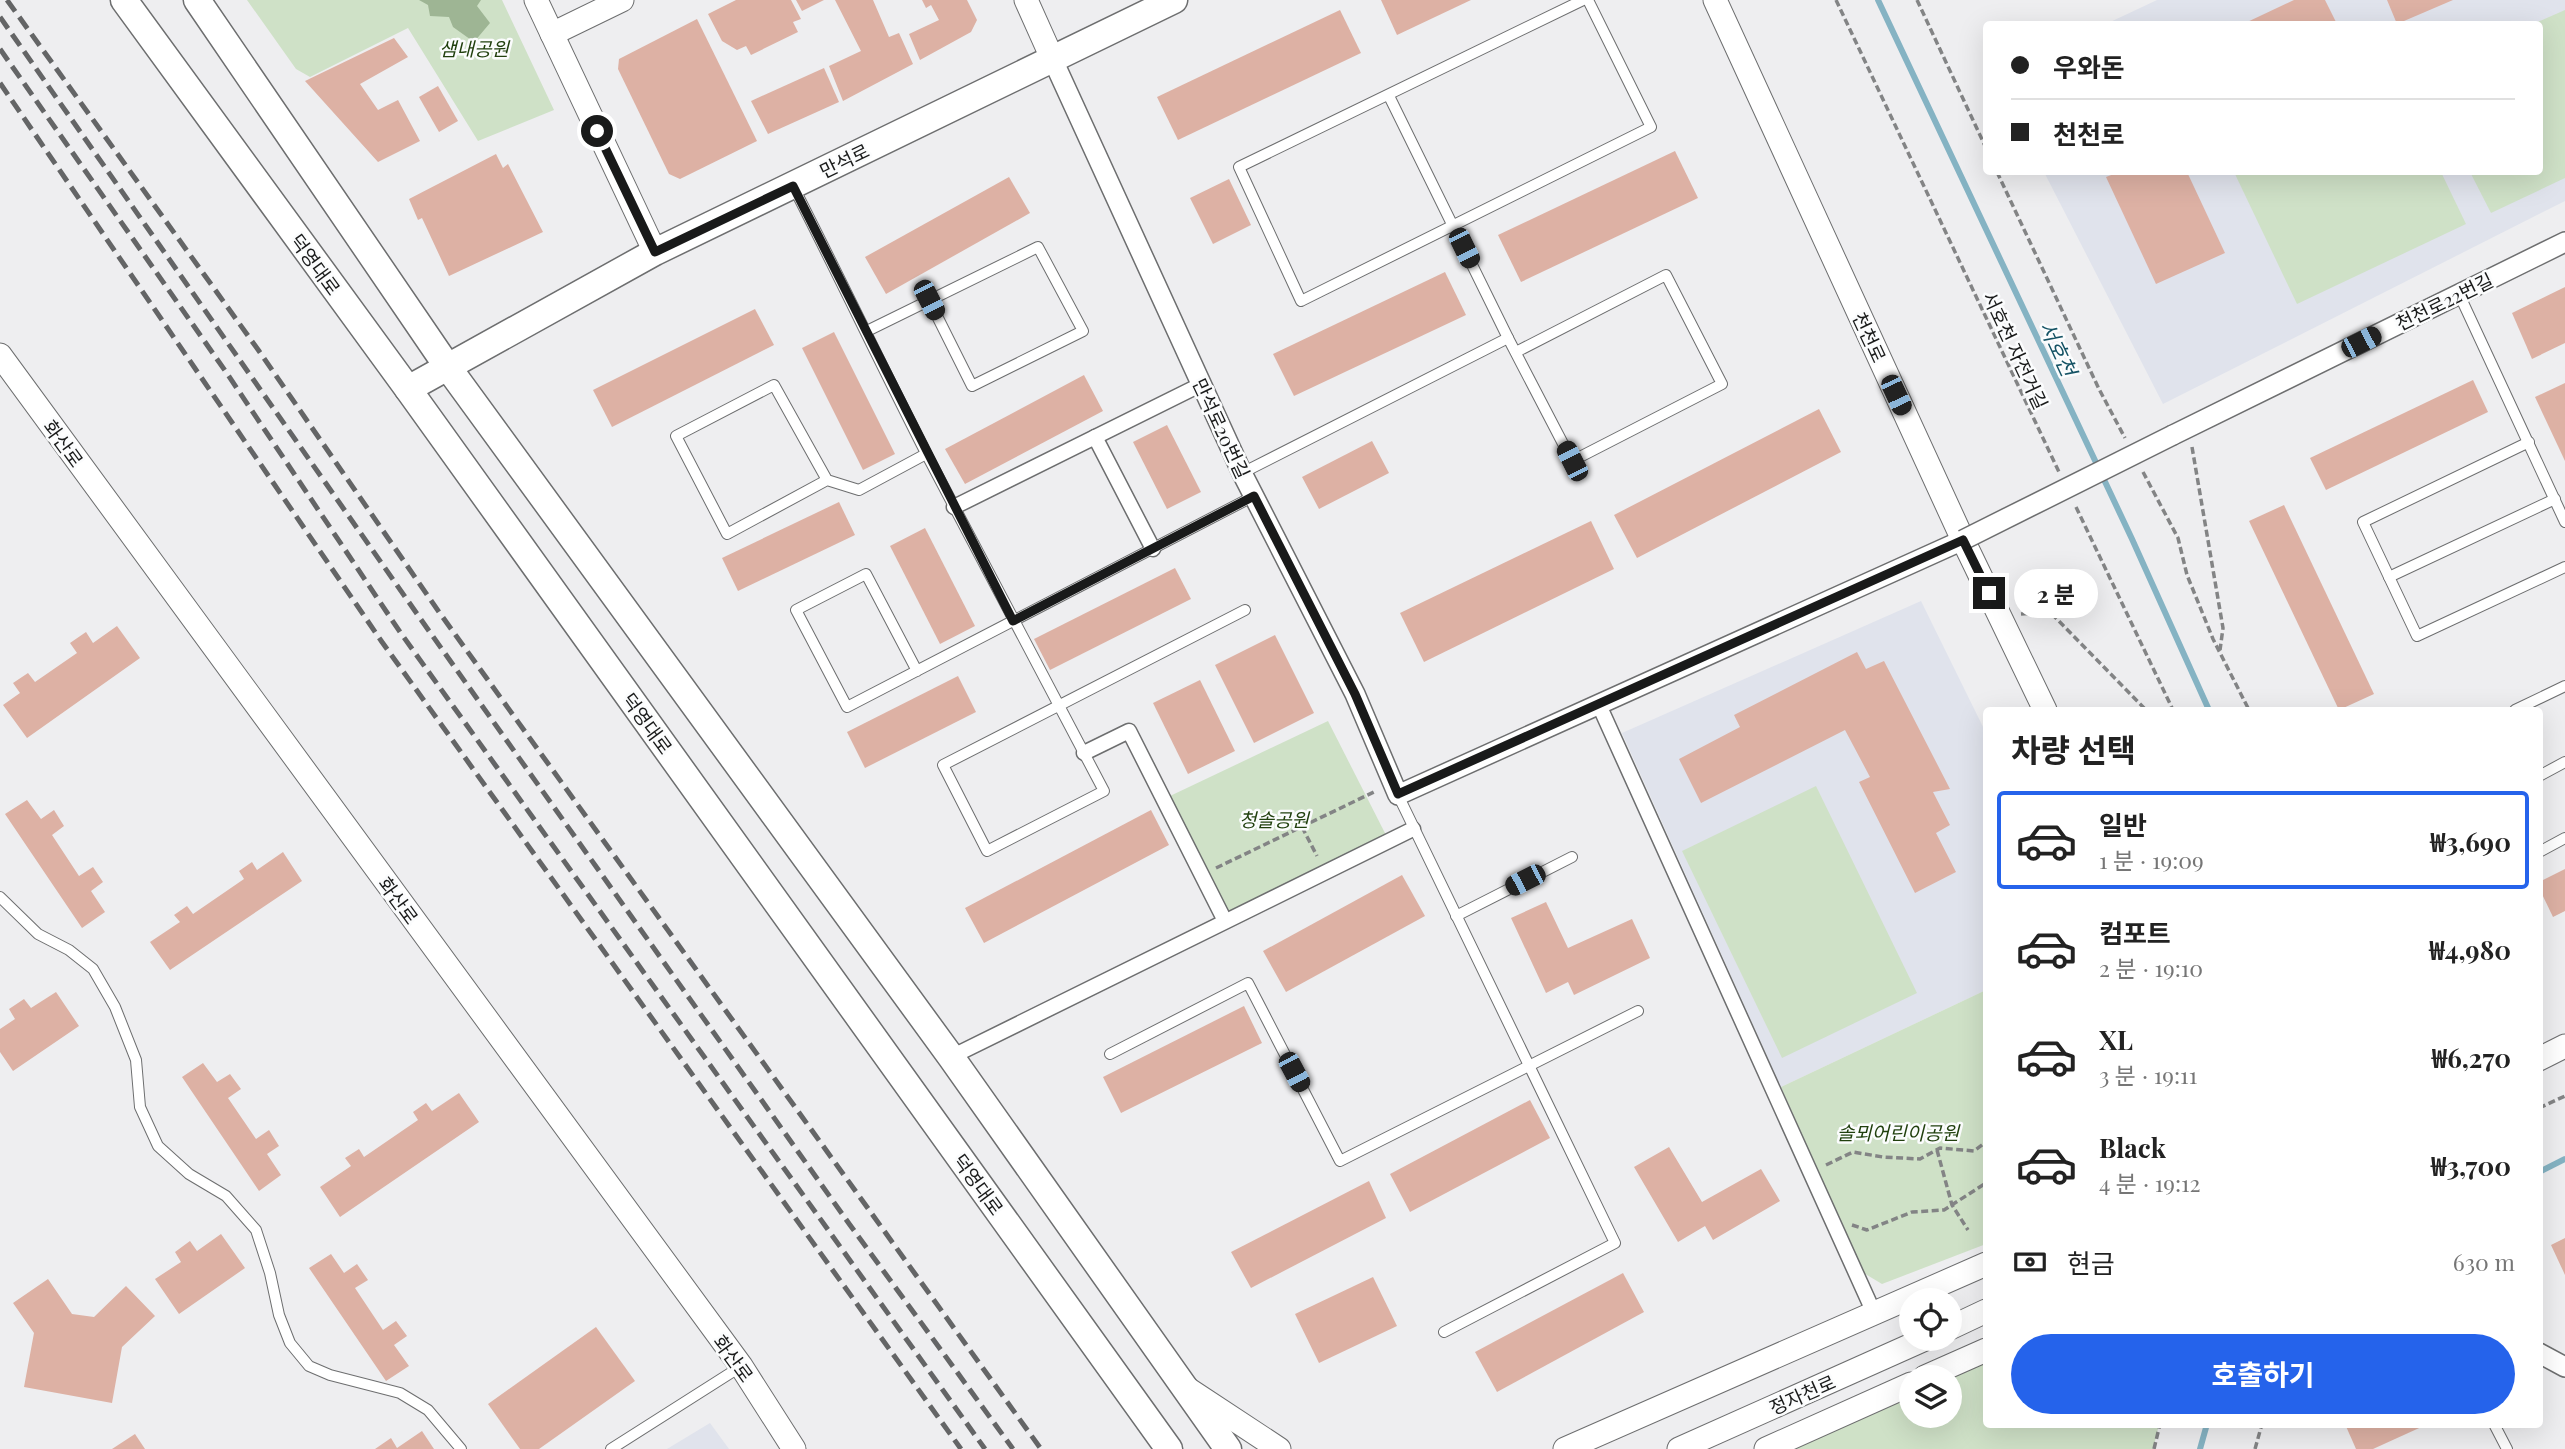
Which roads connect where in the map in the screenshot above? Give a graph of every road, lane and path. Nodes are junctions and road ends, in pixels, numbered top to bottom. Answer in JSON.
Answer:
{"nodes":[{"id":1,"x":124,"y":0,"type":"edge"},
{"id":2,"x":197,"y":0,"type":"edge"},
{"id":3,"x":536,"y":0,"type":"edge"},
{"id":4,"x":622,"y":0,"type":"edge"},
{"id":5,"x":1026,"y":0,"type":"edge"},
{"id":6,"x":1174,"y":0,"type":"edge"},
{"id":7,"x":1585,"y":0,"type":"edge"},
{"id":8,"x":1715,"y":0,"type":"edge"},
{"id":9,"x":1836,"y":0,"type":"edge"},
{"id":10,"x":1917,"y":0,"type":"edge"},
{"id":11,"x":552,"y":34,"type":"junction"},
{"id":12,"x":1052,"y":58,"type":"junction"},
{"id":13,"x":1389,"y":96,"type":"junction"},
{"id":14,"x":1983,"y":142,"type":"edge"},
{"id":15,"x":793,"y":186,"type":"junction"},
{"id":16,"x":1453,"y":225,"type":"junction"},
{"id":17,"x":2565,"y":242,"type":"edge"},
{"id":18,"x":655,"y":252,"type":"junction"},
{"id":19,"x":2459,"y":294,"type":"junction"},
{"id":20,"x":929,"y":300,"type":"junction"},
{"id":21,"x":867,"y":331,"type":"junction"},
{"id":22,"x":1508,"y":338,"type":"junction"},
{"id":23,"x":1516,"y":352,"type":"junction"},
{"id":24,"x":0,"y":355,"type":"edge"},
{"id":25,"x":447,"y":366,"type":"junction"},
{"id":26,"x":1202,"y":384,"type":"junction"},
{"id":27,"x":408,"y":389,"type":"junction"},
{"id":28,"x":2181,"y":431,"type":"junction"},
{"id":29,"x":1095,"y":437,"type":"junction"},
{"id":30,"x":2529,"y":442,"type":"junction"},
{"id":31,"x":926,"y":454,"type":"junction"},
{"id":32,"x":1242,"y":472,"type":"junction"},
{"id":33,"x":2060,"y":475,"type":"dead end"},
{"id":34,"x":827,"y":480,"type":"junction"},
{"id":35,"x":1254,"y":496,"type":"junction"},
{"id":36,"x":2555,"y":499,"type":"junction"},
{"id":37,"x":2072,"y":500,"type":"dead end"},
{"id":38,"x":954,"y":507,"type":"junction"},
{"id":39,"x":2565,"y":522,"type":"edge"},
{"id":40,"x":1963,"y":540,"type":"junction"},
{"id":41,"x":1153,"y":548,"type":"junction"},
{"id":42,"x":2565,"y":567,"type":"edge"},
{"id":43,"x":2389,"y":577,"type":"junction"},
{"id":44,"x":1245,"y":610,"type":"dead end"},
{"id":45,"x":1999,"y":615,"type":"junction"},
{"id":46,"x":1013,"y":621,"type":"junction"},
{"id":47,"x":2220,"y":652,"type":"dead end"},
{"id":48,"x":917,"y":671,"type":"junction"},
{"id":49,"x":2565,"y":686,"type":"edge"},
{"id":50,"x":1598,"y":705,"type":"junction"},
{"id":51,"x":1059,"y":706,"type":"junction"},
{"id":52,"x":2044,"y":707,"type":"edge"},
{"id":53,"x":2143,"y":707,"type":"edge"},
{"id":54,"x":2172,"y":707,"type":"edge"},
{"id":55,"x":2521,"y":707,"type":"edge"},
{"id":56,"x":1084,"y":753,"type":"junction"},
{"id":57,"x":2565,"y":762,"type":"edge"},
{"id":58,"x":2543,"y":774,"type":"edge"},
{"id":59,"x":1396,"y":789,"type":"junction"},
{"id":60,"x":1302,"y":827,"type":"junction"},
{"id":61,"x":1413,"y":829,"type":"junction"},
{"id":62,"x":2565,"y":838,"type":"edge"},
{"id":63,"x":2543,"y":850,"type":"edge"},
{"id":64,"x":1572,"y":857,"type":"dead end"},
{"id":65,"x":1324,"y":872,"type":"junction"},
{"id":66,"x":1202,"y":875,"type":"junction"},
{"id":67,"x":0,"y":897,"type":"edge"},
{"id":68,"x":1456,"y":916,"type":"junction"},
{"id":69,"x":1225,"y":921,"type":"junction"},
{"id":70,"x":1638,"y":1011,"type":"dead end"},
{"id":71,"x":2565,"y":1046,"type":"edge"},
{"id":72,"x":1110,"y":1054,"type":"dead end"},
{"id":73,"x":951,"y":1057,"type":"junction"},
{"id":74,"x":2543,"y":1057,"type":"edge"},
{"id":75,"x":1530,"y":1065,"type":"junction"},
{"id":76,"x":2565,"y":1096,"type":"edge"},
{"id":77,"x":2543,"y":1106,"type":"edge"},
{"id":78,"x":1983,"y":1144,"type":"edge"},
{"id":79,"x":1937,"y":1150,"type":"junction"},
{"id":80,"x":1818,"y":1171,"type":"dead end"},
{"id":81,"x":1983,"y":1185,"type":"edge"},
{"id":82,"x":1952,"y":1205,"type":"junction"},
{"id":83,"x":1847,"y":1224,"type":"dead end"},
{"id":84,"x":1968,"y":1230,"type":"dead end"},
{"id":85,"x":1983,"y":1265,"type":"edge"},
{"id":86,"x":1983,"y":1312,"type":"edge"},
{"id":87,"x":1874,"y":1313,"type":"junction"},
{"id":88,"x":1962,"y":1322,"type":"edge"},
{"id":89,"x":1444,"y":1332,"type":"dead end"},
{"id":90,"x":1899,"y":1351,"type":"edge"},
{"id":91,"x":1983,"y":1351,"type":"edge"},
{"id":92,"x":2543,"y":1355,"type":"edge"},
{"id":93,"x":1952,"y":1365,"type":"edge"},
{"id":94,"x":741,"y":1366,"type":"junction"},
{"id":95,"x":2565,"y":1367,"type":"edge"},
{"id":96,"x":1180,"y":1383,"type":"junction"},
{"id":97,"x":1899,"y":1389,"type":"edge"},
{"id":98,"x":2159,"y":1428,"type":"edge"},
{"id":99,"x":2261,"y":1428,"type":"edge"},
{"id":100,"x":2496,"y":1428,"type":"edge"},
{"id":101,"x":461,"y":1449,"type":"edge"},
{"id":102,"x":611,"y":1449,"type":"edge"},
{"id":103,"x":794,"y":1449,"type":"edge"},
{"id":104,"x":1169,"y":1449,"type":"edge"},
{"id":105,"x":1228,"y":1449,"type":"edge"},
{"id":106,"x":1279,"y":1449,"type":"edge"},
{"id":107,"x":1565,"y":1449,"type":"edge"},
{"id":108,"x":1679,"y":1449,"type":"edge"},
{"id":109,"x":1766,"y":1449,"type":"edge"},
{"id":110,"x":2154,"y":1449,"type":"edge"},
{"id":111,"x":2255,"y":1449,"type":"edge"},
{"id":112,"x":2507,"y":1449,"type":"edge"}],
"edges":[{"from":1,"to":27,"type":"main road","name":"덕영대로"},
{"from":2,"to":25,"type":"main road"},
{"from":3,"to":11,"type":"street"},
{"from":4,"to":11,"type":"street"},
{"from":5,"to":12,"type":"street"},
{"from":6,"to":12,"type":"main road","name":"만석로"},
{"from":7,"to":13,"type":"lane"},
{"from":7,"to":16,"type":"lane"},
{"from":8,"to":40,"type":"street","name":"천천로"},
{"from":9,"to":33,"type":"path","name":"서호천 자전거길"},
{"from":10,"to":14,"type":"path"},
{"from":11,"to":18,"type":"street"},
{"from":12,"to":15,"type":"main road","name":"만석로"},
{"from":12,"to":26,"type":"street","name":"만석로20번길"},
{"from":13,"to":16,"type":"lane"},
{"from":13,"to":16,"type":"lane"},
{"from":15,"to":18,"type":"main road","name":"만석로"},
{"from":15,"to":21,"type":"lane"},
{"from":16,"to":22,"type":"lane"},
{"from":17,"to":19,"type":"street","name":"천천로22번길"},
{"from":18,"to":25,"type":"main road","name":"만석로"},
{"from":19,"to":28,"type":"street","name":"천천로22번길"},
{"from":19,"to":30,"type":"lane"},
{"from":20,"to":20,"type":"lane"},
{"from":20,"to":21,"type":"lane"},
{"from":21,"to":31,"type":"lane"},
{"from":22,"to":23,"type":"lane"},
{"from":22,"to":32,"type":"lane"},
{"from":23,"to":23,"type":"lane"},
{"from":24,"to":94,"type":"street","name":"화산로"},
{"from":25,"to":27,"type":"main road","name":"만석로"},
{"from":25,"to":73,"type":"main road"},
{"from":26,"to":29,"type":"street"},
{"from":26,"to":32,"type":"street","name":"만석로20번길"},
{"from":27,"to":104,"type":"main road","name":"덕영대로"},
{"from":28,"to":40,"type":"street","name":"천천로22번길","bridge":true},
{"from":28,"to":47,"type":"path"},
{"from":29,"to":38,"type":"street"},
{"from":29,"to":41,"type":"street"},
{"from":30,"to":36,"type":"lane"},
{"from":30,"to":43,"type":"lane"},
{"from":31,"to":34,"type":"lane"},
{"from":31,"to":38,"type":"lane"},
{"from":32,"to":35,"type":"street","name":"만석로20번길"},
{"from":34,"to":34,"type":"lane"},
{"from":35,"to":41,"type":"lane"},
{"from":35,"to":59,"type":"street","name":"만석로20번길"},
{"from":36,"to":39,"type":"lane"},
{"from":36,"to":43,"type":"lane"},
{"from":37,"to":54,"type":"path"},
{"from":38,"to":46,"type":"lane"},
{"from":40,"to":45,"type":"street","name":"천천로"},
{"from":40,"to":50,"type":"street","name":"천천로22번길"},
{"from":41,"to":46,"type":"lane"},
{"from":42,"to":43,"type":"lane"},
{"from":44,"to":51,"type":"lane"},
{"from":45,"to":52,"type":"street","name":"천천로"},
{"from":45,"to":53,"type":"path"},
{"from":46,"to":48,"type":"lane"},
{"from":46,"to":51,"type":"lane"},
{"from":48,"to":48,"type":"lane"},
{"from":49,"to":55,"type":"lane"},
{"from":50,"to":59,"type":"street","name":"천천로22번길"},
{"from":50,"to":87,"type":"street"},
{"from":51,"to":56,"type":"lane"},
{"from":51,"to":56,"type":"lane"},
{"from":56,"to":66,"type":"street"},
{"from":57,"to":58,"type":"lane"},
{"from":59,"to":60,"type":"path"},
{"from":59,"to":61,"type":"lane"},
{"from":60,"to":65,"type":"path"},
{"from":60,"to":66,"type":"path"},
{"from":61,"to":65,"type":"street"},
{"from":61,"to":68,"type":"lane"},
{"from":62,"to":63,"type":"lane"},
{"from":64,"to":68,"type":"lane"},
{"from":65,"to":69,"type":"street"},
{"from":66,"to":69,"type":"street"},
{"from":67,"to":101,"type":"lane"},
{"from":68,"to":75,"type":"lane"},
{"from":69,"to":73,"type":"street"},
{"from":70,"to":75,"type":"lane"},
{"from":71,"to":74,"type":"street"},
{"from":72,"to":75,"type":"lane"},
{"from":73,"to":96,"type":"main road"},
{"from":75,"to":89,"type":"lane"},
{"from":76,"to":77,"type":"path"},
{"from":78,"to":79,"type":"path"},
{"from":79,"to":80,"type":"path"},
{"from":79,"to":82,"type":"path"},
{"from":81,"to":82,"type":"path"},
{"from":82,"to":83,"type":"path"},
{"from":82,"to":84,"type":"path"},
{"from":85,"to":87,"type":"street"},
{"from":86,"to":88,"type":"street"},
{"from":87,"to":107,"type":"street"},
{"from":90,"to":108,"type":"street","name":"정자천로"},
{"from":91,"to":93,"type":"street"},
{"from":92,"to":95,"type":"street"},
{"from":94,"to":102,"type":"lane"},
{"from":94,"to":103,"type":"street","name":"화산로"},
{"from":96,"to":105,"type":"main road"},
{"from":96,"to":106,"type":"street"},
{"from":97,"to":109,"type":"street"},
{"from":98,"to":110,"type":"path"},
{"from":99,"to":111,"type":"path"},
{"from":100,"to":112,"type":"lane"}]}
